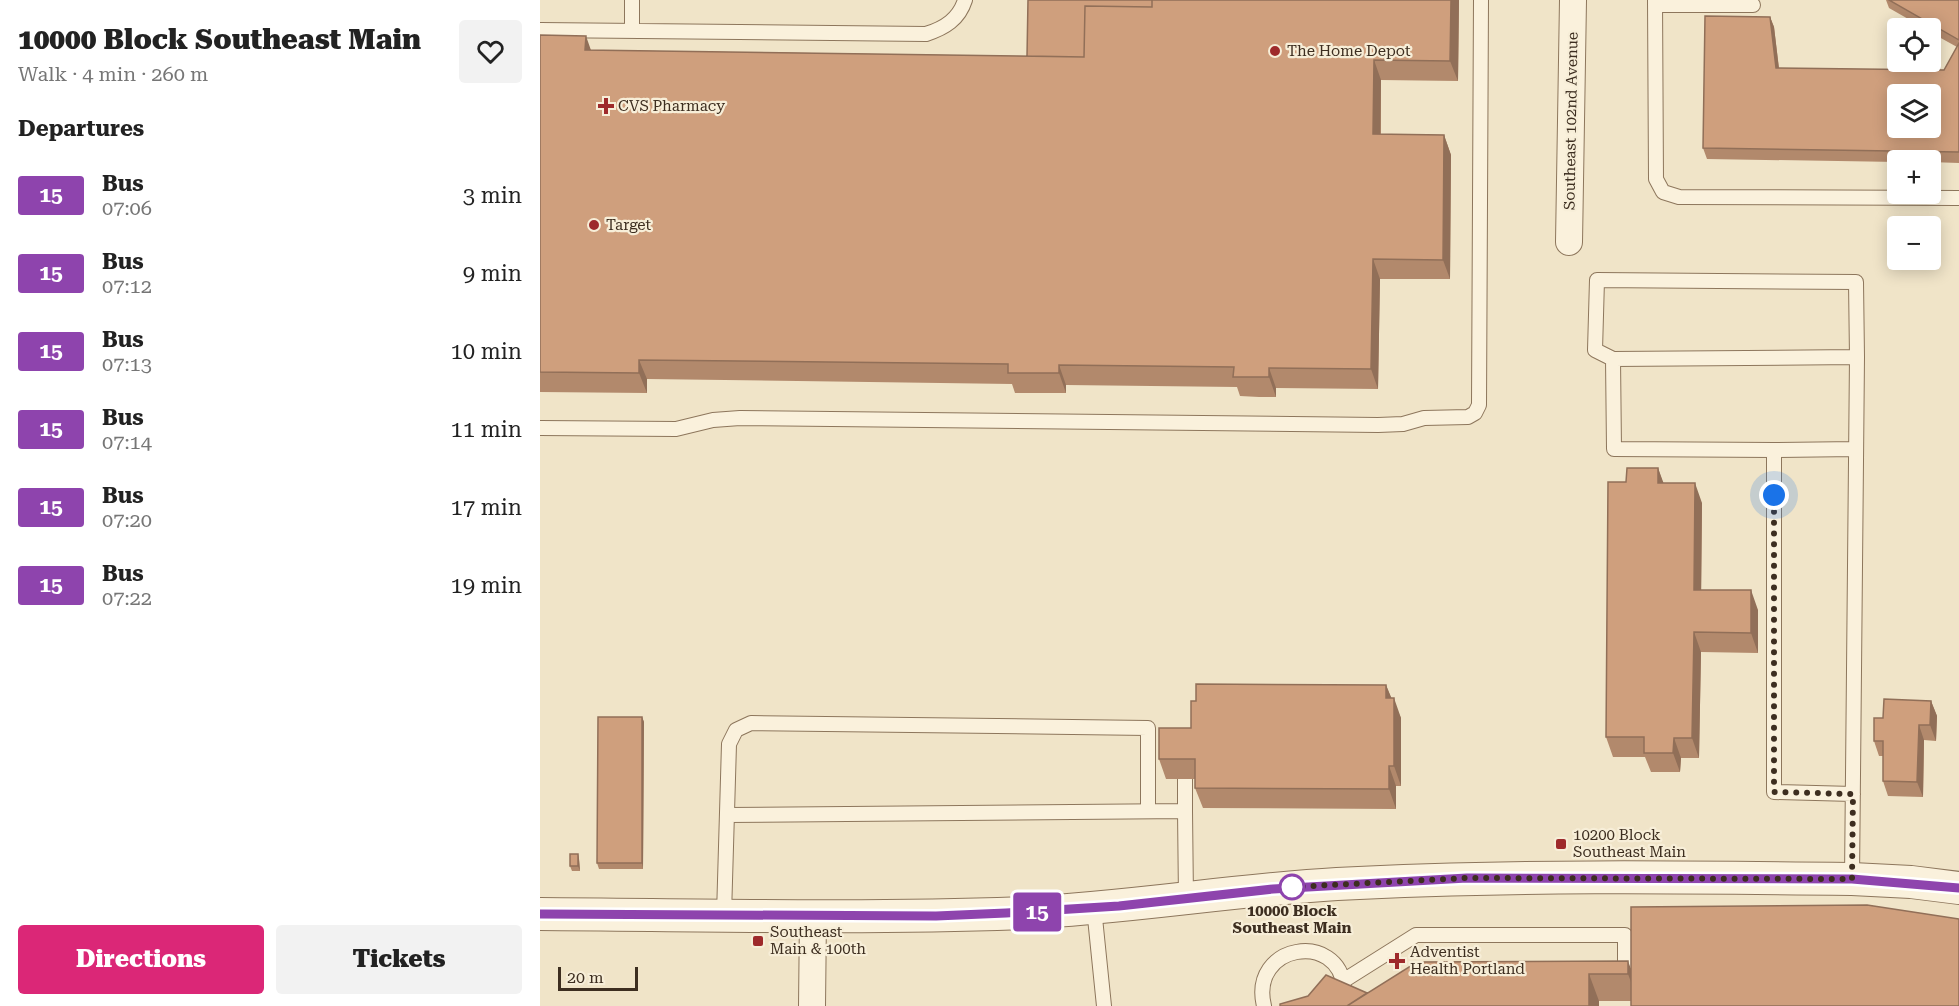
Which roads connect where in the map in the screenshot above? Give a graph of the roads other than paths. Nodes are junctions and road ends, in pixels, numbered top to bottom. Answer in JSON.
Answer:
{"nodes":[{"id":1,"x":632,"y":0,"type":"edge"},
{"id":2,"x":965,"y":0,"type":"edge"},
{"id":3,"x":1481,"y":0,"type":"edge"},
{"id":4,"x":1573,"y":0,"type":"edge"},
{"id":5,"x":1655,"y":2,"type":"edge"},
{"id":6,"x":1753,"y":4,"type":"dead end"},
{"id":7,"x":540,"y":30,"type":"edge"},
{"id":8,"x":632,"y":31,"type":"junction"},
{"id":9,"x":1959,"y":198,"type":"edge"},
{"id":10,"x":1569,"y":242,"type":"dead end"},
{"id":11,"x":1857,"y":357,"type":"junction"},
{"id":12,"x":1613,"y":359,"type":"junction"},
{"id":13,"x":540,"y":428,"type":"edge"},
{"id":14,"x":1856,"y":449,"type":"junction"},
{"id":15,"x":1774,"y":450,"type":"junction"},
{"id":16,"x":1148,"y":728,"type":"junction"},
{"id":17,"x":1166,"y":731,"type":"edge"},
{"id":18,"x":1185,"y":779,"type":"edge"},
{"id":19,"x":1853,"y":794,"type":"junction"},
{"id":20,"x":1148,"y":811,"type":"junction"},
{"id":21,"x":1185,"y":811,"type":"junction"},
{"id":22,"x":727,"y":815,"type":"junction"},
{"id":23,"x":1852,"y":879,"type":"junction"},
{"id":24,"x":1959,"y":888,"type":"edge"},
{"id":25,"x":1186,"y":899,"type":"junction"},
{"id":26,"x":1094,"y":908,"type":"junction"},
{"id":27,"x":540,"y":914,"type":"edge"},
{"id":28,"x":724,"y":915,"type":"junction"},
{"id":29,"x":813,"y":916,"type":"junction"},
{"id":30,"x":1625,"y":988,"type":"edge"},
{"id":31,"x":812,"y":1006,"type":"edge"},
{"id":32,"x":1104,"y":1006,"type":"edge"},
{"id":33,"x":1264,"y":1006,"type":"edge"}],
"edges":[{"from":1,"to":8,"type":"lane"},
{"from":2,"to":8,"type":"lane"},
{"from":3,"to":13,"type":"lane"},
{"from":4,"to":10,"type":"street","name":"Southeast 102nd Avenue"},
{"from":5,"to":6,"type":"lane"},
{"from":5,"to":9,"type":"lane"},
{"from":7,"to":8,"type":"lane"},
{"from":11,"to":12,"type":"lane"},
{"from":11,"to":12,"type":"lane"},
{"from":11,"to":14,"type":"lane"},
{"from":12,"to":15,"type":"lane"},
{"from":14,"to":15,"type":"lane"},
{"from":14,"to":19,"type":"lane"},
{"from":15,"to":19,"type":"lane"},
{"from":16,"to":17,"type":"lane"},
{"from":16,"to":20,"type":"lane"},
{"from":16,"to":22,"type":"lane"},
{"from":18,"to":21,"type":"lane"},
{"from":19,"to":23,"type":"lane"},
{"from":20,"to":21,"type":"lane"},
{"from":20,"to":22,"type":"lane"},
{"from":21,"to":25,"type":"lane"},
{"from":22,"to":28,"type":"lane"},
{"from":23,"to":24,"type":"street"},
{"from":23,"to":25,"type":"street"},
{"from":25,"to":26,"type":"street"},
{"from":26,"to":29,"type":"street"},
{"from":26,"to":32,"type":"lane"},
{"from":27,"to":28,"type":"street"},
{"from":28,"to":29,"type":"street"},
{"from":29,"to":31,"type":"street"},
{"from":30,"to":33,"type":"lane"}]}
